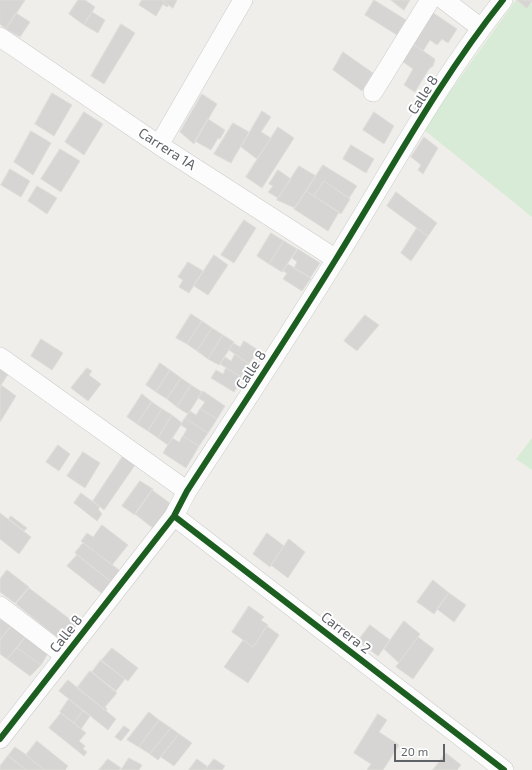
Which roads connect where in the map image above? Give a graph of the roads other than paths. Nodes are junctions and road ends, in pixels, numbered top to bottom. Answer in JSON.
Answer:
{"nodes":[{"id":1,"x":243,"y":0,"type":"edge"},
{"id":2,"x":430,"y":0,"type":"edge"},
{"id":3,"x":444,"y":0,"type":"edge"},
{"id":4,"x":503,"y":0,"type":"edge"},
{"id":5,"x":481,"y":28,"type":"junction"},
{"id":6,"x":0,"y":36,"type":"edge"},
{"id":7,"x":373,"y":92,"type":"dead end"},
{"id":8,"x":159,"y":145,"type":"junction"},
{"id":9,"x":336,"y":259,"type":"junction"},
{"id":10,"x":0,"y":357,"type":"edge"},
{"id":11,"x":187,"y":491,"type":"junction"},
{"id":12,"x":174,"y":516,"type":"junction"},
{"id":13,"x":0,"y":606,"type":"edge"},
{"id":14,"x":64,"y":655,"type":"junction"},
{"id":15,"x":0,"y":739,"type":"edge"},
{"id":16,"x":504,"y":770,"type":"edge"}],
"edges":[{"from":1,"to":8,"type":"street"},
{"from":2,"to":7,"type":"street"},
{"from":3,"to":5,"type":"street"},
{"from":4,"to":5,"type":"street","name":"Calle 8"},
{"from":5,"to":9,"type":"street","name":"Calle 8"},
{"from":6,"to":8,"type":"street","name":"Carrera 1A"},
{"from":8,"to":9,"type":"street","name":"Carrera 1A"},
{"from":9,"to":11,"type":"street","name":"Calle 8"},
{"from":10,"to":11,"type":"street"},
{"from":11,"to":12,"type":"street","name":"Calle 8"},
{"from":12,"to":14,"type":"street","name":"Calle 8"},
{"from":12,"to":16,"type":"street","name":"Carrera 2"},
{"from":13,"to":14,"type":"street"},
{"from":14,"to":15,"type":"street","name":"Calle 8"}]}
